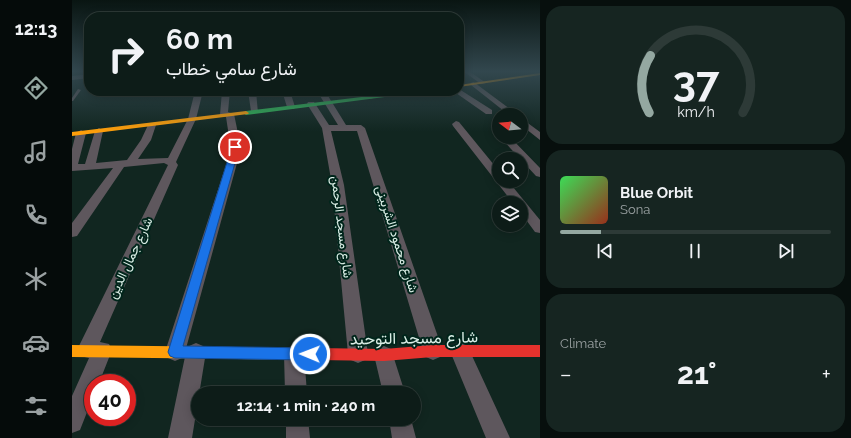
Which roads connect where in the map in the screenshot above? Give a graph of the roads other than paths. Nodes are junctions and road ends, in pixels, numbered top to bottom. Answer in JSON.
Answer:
{"nodes":[{"id":1,"x":483,"y":91,"type":"edge"},
{"id":2,"x":464,"y":95,"type":"edge"},
{"id":3,"x":198,"y":96,"type":"edge"},
{"id":4,"x":226,"y":96,"type":"edge"},
{"id":5,"x":253,"y":96,"type":"edge"},
{"id":6,"x":288,"y":96,"type":"edge"},
{"id":7,"x":325,"y":96,"type":"edge"},
{"id":8,"x":360,"y":96,"type":"edge"},
{"id":9,"x":328,"y":102,"type":"junction"},
{"id":10,"x":312,"y":104,"type":"junction"},
{"id":11,"x":291,"y":107,"type":"junction"},
{"id":12,"x":505,"y":108,"type":"edge"},
{"id":13,"x":255,"y":111,"type":"junction"},
{"id":14,"x":488,"y":112,"type":"dead end"},
{"id":15,"x":227,"y":114,"type":"junction"},
{"id":16,"x":192,"y":119,"type":"junction"},
{"id":17,"x":456,"y":124,"type":"dead end"},
{"id":18,"x":152,"y":125,"type":"junction"},
{"id":19,"x":528,"y":126,"type":"edge"},
{"id":20,"x":343,"y":127,"type":"junction"},
{"id":21,"x":326,"y":128,"type":"junction"},
{"id":22,"x":528,"y":129,"type":"edge"},
{"id":23,"x":532,"y":129,"type":"junction"},
{"id":24,"x":99,"y":131,"type":"junction"},
{"id":25,"x":76,"y":134,"type":"edge"},
{"id":26,"x":540,"y":137,"type":"edge"},
{"id":27,"x":512,"y":144,"type":"edge"},
{"id":28,"x":126,"y":163,"type":"junction"},
{"id":29,"x":172,"y":163,"type":"junction"},
{"id":30,"x":492,"y":165,"type":"edge"},
{"id":31,"x":90,"y":166,"type":"junction"},
{"id":32,"x":72,"y":168,"type":"edge"},
{"id":33,"x":537,"y":171,"type":"edge"},
{"id":34,"x":507,"y":188,"type":"edge"},
{"id":35,"x":514,"y":196,"type":"edge"},
{"id":36,"x":528,"y":214,"type":"edge"},
{"id":37,"x":540,"y":229,"type":"edge"},
{"id":38,"x":72,"y":233,"type":"edge"},
{"id":39,"x":72,"y":350,"type":"edge"},
{"id":40,"x":94,"y":350,"type":"junction"},
{"id":41,"x":433,"y":351,"type":"junction"},
{"id":42,"x":460,"y":351,"type":"junction"},
{"id":43,"x":540,"y":351,"type":"edge"},
{"id":44,"x":175,"y":352,"type":"junction"},
{"id":45,"x":196,"y":352,"type":"junction"},
{"id":46,"x":294,"y":354,"type":"junction"},
{"id":47,"x":358,"y":354,"type":"junction"},
{"id":48,"x":384,"y":355,"type":"junction"},
{"id":49,"x":296,"y":386,"type":"edge"},
{"id":50,"x":392,"y":386,"type":"edge"},
{"id":51,"x":72,"y":422,"type":"edge"},
{"id":52,"x":297,"y":426,"type":"edge"},
{"id":53,"x":401,"y":426,"type":"edge"},
{"id":54,"x":180,"y":438,"type":"edge"},
{"id":55,"x":298,"y":438,"type":"edge"},
{"id":56,"x":404,"y":438,"type":"edge"},
{"id":57,"x":498,"y":438,"type":"edge"}],
"edges":[{"from":1,"to":12,"type":"street"},
{"from":2,"to":14,"type":"street"},
{"from":3,"to":16,"type":"street","name":"شارع جمال الدين"},
{"from":4,"to":15,"type":"street"},
{"from":5,"to":13,"type":"street"},
{"from":6,"to":11,"type":"street"},
{"from":7,"to":9,"type":"street"},
{"from":8,"to":9,"type":"street"},
{"from":9,"to":10,"type":"street"},
{"from":9,"to":20,"type":"street"},
{"from":10,"to":11,"type":"street"},
{"from":10,"to":21,"type":"street","name":"شارع مسجد الرحمن"},
{"from":11,"to":13,"type":"street"},
{"from":13,"to":15,"type":"street"},
{"from":15,"to":16,"type":"street"},
{"from":15,"to":44,"type":"street"},
{"from":16,"to":18,"type":"street"},
{"from":16,"to":29,"type":"street","name":"شارع جمال الدين"},
{"from":17,"to":30,"type":"street"},
{"from":18,"to":24,"type":"street"},
{"from":18,"to":28,"type":"street"},
{"from":19,"to":23,"type":"street"},
{"from":20,"to":21,"type":"street"},
{"from":20,"to":41,"type":"street","name":"شارع محمود الشربينى"},
{"from":21,"to":47,"type":"street","name":"شارع مسجد الرحمن"},
{"from":22,"to":23,"type":"street"},
{"from":23,"to":26,"type":"street"},
{"from":24,"to":25,"type":"street"},
{"from":24,"to":31,"type":"street"},
{"from":25,"to":32,"type":"street"},
{"from":27,"to":33,"type":"street"},
{"from":28,"to":29,"type":"street"},
{"from":28,"to":31,"type":"street"},
{"from":28,"to":38,"type":"street"},
{"from":29,"to":40,"type":"street","name":"شارع جمال الدين"},
{"from":31,"to":32,"type":"street"},
{"from":34,"to":35,"type":"street"},
{"from":36,"to":37,"type":"street"},
{"from":39,"to":40,"type":"street","name":"شارع مسجد التوحيد"},
{"from":40,"to":44,"type":"street","name":"شارع مسجد التوحيد"},
{"from":40,"to":51,"type":"street","name":"شارع جمال الدين"},
{"from":41,"to":42,"type":"street","name":"شارع مسجد التوحيد"},
{"from":41,"to":48,"type":"street","name":"شارع مسجد التوحيد"},
{"from":42,"to":43,"type":"street","name":"شارع مسجد التوحيد"},
{"from":42,"to":57,"type":"street"},
{"from":44,"to":45,"type":"street","name":"شارع مسجد التوحيد"},
{"from":45,"to":46,"type":"street","name":"شارع مسجد التوحيد"},
{"from":45,"to":54,"type":"street"},
{"from":46,"to":47,"type":"street","name":"شارع مسجد التوحيد"},
{"from":46,"to":49,"type":"street"},
{"from":47,"to":48,"type":"street","name":"شارع مسجد التوحيد"},
{"from":48,"to":50,"type":"street"},
{"from":52,"to":55,"type":"street"},
{"from":53,"to":56,"type":"street"}]}
